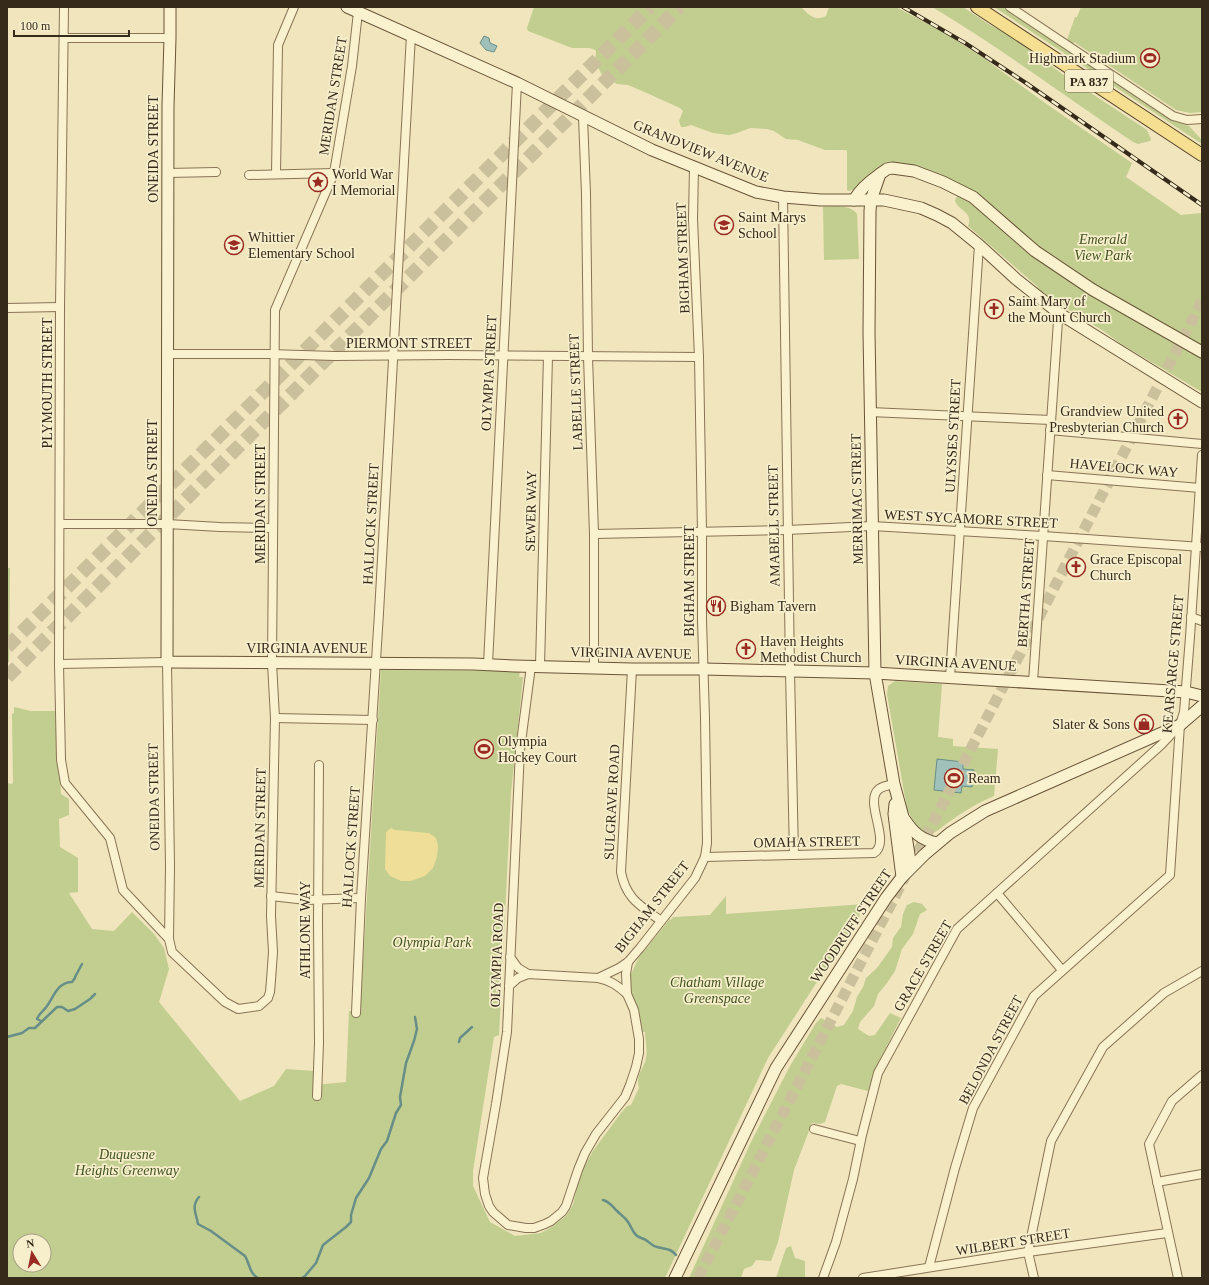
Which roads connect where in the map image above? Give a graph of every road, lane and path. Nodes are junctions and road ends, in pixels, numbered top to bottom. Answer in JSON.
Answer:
{"nodes":[{"id":1,"x":64,"y":7,"type":"edge"},
{"id":2,"x":170,"y":7,"type":"edge"},
{"id":3,"x":294,"y":7,"type":"edge"},
{"id":4,"x":347,"y":7,"type":"edge"},
{"id":5,"x":976,"y":7,"type":"edge"},
{"id":6,"x":1010,"y":7,"type":"edge"},
{"id":7,"x":358,"y":12,"type":"junction"},
{"id":8,"x":411,"y":35,"type":"junction"},
{"id":9,"x":64,"y":38,"type":"junction"},
{"id":10,"x":170,"y":38,"type":"junction"},
{"id":11,"x":517,"y":83,"type":"junction"},
{"id":12,"x":584,"y":117,"type":"junction"},
{"id":13,"x":1202,"y":120,"type":"edge"},
{"id":14,"x":1202,"y":155,"type":"edge"},
{"id":15,"x":694,"y":167,"type":"junction"},
{"id":16,"x":216,"y":172,"type":"dead end"},
{"id":17,"x":168,"y":173,"type":"junction"},
{"id":18,"x":334,"y":173,"type":"junction"},
{"id":19,"x":276,"y":174,"type":"junction"},
{"id":20,"x":880,"y":174,"type":"junction"},
{"id":21,"x":249,"y":175,"type":"dead end"},
{"id":22,"x":783,"y":197,"type":"junction"},
{"id":23,"x":854,"y":200,"type":"junction"},
{"id":24,"x":870,"y":200,"type":"junction"},
{"id":25,"x":979,"y":244,"type":"junction"},
{"id":26,"x":60,"y":307,"type":"junction"},
{"id":27,"x":7,"y":308,"type":"edge"},
{"id":28,"x":1060,"y":314,"type":"junction"},
{"id":29,"x":1202,"y":352,"type":"edge"},
{"id":30,"x":167,"y":354,"type":"junction"},
{"id":31,"x":275,"y":354,"type":"junction"},
{"id":32,"x":394,"y":356,"type":"junction"},
{"id":33,"x":502,"y":356,"type":"junction"},
{"id":34,"x":548,"y":356,"type":"junction"},
{"id":35,"x":588,"y":357,"type":"junction"},
{"id":36,"x":699,"y":357,"type":"junction"},
{"id":37,"x":1202,"y":402,"type":"edge"},
{"id":38,"x":870,"y":412,"type":"junction"},
{"id":39,"x":967,"y":416,"type":"junction"},
{"id":40,"x":1051,"y":420,"type":"junction"},
{"id":41,"x":1050,"y":430,"type":"junction"},
{"id":42,"x":1202,"y":444,"type":"edge"},
{"id":43,"x":1202,"y":455,"type":"edge"},
{"id":44,"x":1047,"y":475,"type":"junction"},
{"id":45,"x":1200,"y":488,"type":"junction"},
{"id":46,"x":60,"y":524,"type":"junction"},
{"id":47,"x":167,"y":524,"type":"junction"},
{"id":48,"x":872,"y":526,"type":"junction"},
{"id":49,"x":273,"y":528,"type":"junction"},
{"id":50,"x":787,"y":530,"type":"junction"},
{"id":51,"x":702,"y":532,"type":"junction"},
{"id":52,"x":960,"y":532,"type":"junction"},
{"id":53,"x":594,"y":534,"type":"junction"},
{"id":54,"x":1043,"y":536,"type":"junction"},
{"id":55,"x":1199,"y":547,"type":"edge"},
{"id":56,"x":1191,"y":617,"type":"junction"},
{"id":57,"x":1202,"y":621,"type":"edge"},
{"id":58,"x":167,"y":662,"type":"junction"},
{"id":59,"x":272,"y":663,"type":"junction"},
{"id":60,"x":376,"y":663,"type":"junction"},
{"id":61,"x":59,"y":664,"type":"junction"},
{"id":62,"x":488,"y":664,"type":"junction"},
{"id":63,"x":536,"y":666,"type":"junction"},
{"id":64,"x":594,"y":667,"type":"junction"},
{"id":65,"x":632,"y":669,"type":"junction"},
{"id":66,"x":704,"y":669,"type":"junction"},
{"id":67,"x":790,"y":671,"type":"junction"},
{"id":68,"x":875,"y":673,"type":"junction"},
{"id":69,"x":950,"y":677,"type":"junction"},
{"id":70,"x":1033,"y":682,"type":"junction"},
{"id":71,"x":1186,"y":692,"type":"junction"},
{"id":72,"x":1202,"y":696,"type":"edge"},
{"id":73,"x":1202,"y":706,"type":"edge"},
{"id":74,"x":275,"y":718,"type":"junction"},
{"id":75,"x":373,"y":720,"type":"junction"},
{"id":76,"x":1180,"y":725,"type":"junction"},
{"id":77,"x":319,"y":765,"type":"dead end"},
{"id":78,"x":894,"y":784,"type":"junction"},
{"id":79,"x":896,"y":796,"type":"junction"},
{"id":80,"x":903,"y":817,"type":"junction"},
{"id":81,"x":937,"y":843,"type":"junction"},
{"id":82,"x":794,"y":855,"type":"junction"},
{"id":83,"x":705,"y":857,"type":"junction"},
{"id":84,"x":911,"y":867,"type":"junction"},
{"id":85,"x":1170,"y":875,"type":"joint"},
{"id":86,"x":902,"y":876,"type":"junction"},
{"id":87,"x":997,"y":893,"type":"junction"},
{"id":88,"x":271,"y":896,"type":"junction"},
{"id":89,"x":361,"y":898,"type":"junction"},
{"id":90,"x":318,"y":899,"type":"junction"},
{"id":91,"x":661,"y":921,"type":"junction"},
{"id":92,"x":169,"y":939,"type":"junction"},
{"id":93,"x":510,"y":957,"type":"junction"},
{"id":94,"x":628,"y":962,"type":"junction"},
{"id":95,"x":1062,"y":970,"type":"junction"},
{"id":96,"x":1202,"y":971,"type":"edge"},
{"id":97,"x":528,"y":974,"type":"junction"},
{"id":98,"x":598,"y":978,"type":"junction"},
{"id":99,"x":509,"y":986,"type":"junction"},
{"id":100,"x":627,"y":994,"type":"junction"},
{"id":101,"x":356,"y":1013,"type":"dead end"},
{"id":102,"x":1202,"y":1075,"type":"edge"},
{"id":103,"x":317,"y":1096,"type":"dead end"},
{"id":104,"x":814,"y":1129,"type":"dead end"},
{"id":105,"x":860,"y":1142,"type":"junction"},
{"id":106,"x":1202,"y":1174,"type":"edge"},
{"id":107,"x":1157,"y":1182,"type":"junction"},
{"id":108,"x":1167,"y":1233,"type":"junction"},
{"id":109,"x":1028,"y":1252,"type":"junction"},
{"id":110,"x":929,"y":1268,"type":"junction"},
{"id":111,"x":674,"y":1278,"type":"edge"},
{"id":112,"x":823,"y":1278,"type":"edge"},
{"id":113,"x":863,"y":1278,"type":"edge"},
{"id":114,"x":1034,"y":1278,"type":"edge"},
{"id":115,"x":1178,"y":1278,"type":"edge"}],
"edges":[{"from":1,"to":9,"type":"street","name":"PLYMOUTH STREET"},
{"from":2,"to":10,"type":"street","name":"ONEIDA STREET"},
{"from":3,"to":19,"type":"street"},
{"from":4,"to":7,"type":"street","name":"GRANDVIEW AVENUE"},
{"from":5,"to":14,"type":"main road","number":"PA 837"},
{"from":6,"to":13,"type":"street"},
{"from":7,"to":8,"type":"street","name":"GRANDVIEW AVENUE"},
{"from":7,"to":18,"type":"street","name":"MERIDAN STREET"},
{"from":8,"to":11,"type":"street","name":"GRANDVIEW AVENUE"},
{"from":8,"to":32,"type":"street","name":"HALLOCK STREET"},
{"from":9,"to":10,"type":"street"},
{"from":9,"to":26,"type":"street","name":"PLYMOUTH STREET"},
{"from":10,"to":17,"type":"street","name":"ONEIDA STREET"},
{"from":11,"to":12,"type":"street","name":"GRANDVIEW AVENUE"},
{"from":11,"to":33,"type":"street","name":"OLYMPIA STREET"},
{"from":12,"to":15,"type":"street","name":"GRANDVIEW AVENUE"},
{"from":12,"to":35,"type":"street","name":"LABELLE STREET"},
{"from":15,"to":22,"type":"street","name":"GRANDVIEW AVENUE"},
{"from":15,"to":36,"type":"street","name":"BIGHAM STREET"},
{"from":16,"to":17,"type":"street"},
{"from":17,"to":30,"type":"street","name":"ONEIDA STREET"},
{"from":18,"to":19,"type":"street"},
{"from":18,"to":31,"type":"street","name":"MERIDAN STREET"},
{"from":19,"to":21,"type":"street"},
{"from":20,"to":23,"type":"street"},
{"from":20,"to":24,"type":"street"},
{"from":20,"to":29,"type":"street"},
{"from":22,"to":23,"type":"street","name":"GRANDVIEW AVENUE"},
{"from":22,"to":50,"type":"street","name":"AMABELL STREET"},
{"from":23,"to":24,"type":"street","name":"GRANDVIEW AVENUE"},
{"from":24,"to":25,"type":"street","name":"GRANDVIEW AVENUE"},
{"from":24,"to":38,"type":"street","name":"MERRIMAC STREET"},
{"from":25,"to":28,"type":"street","name":"GRANDVIEW AVENUE"},
{"from":25,"to":39,"type":"street","name":"ULYSSES STREET"},
{"from":26,"to":27,"type":"street"},
{"from":26,"to":46,"type":"street","name":"PLYMOUTH STREET"},
{"from":28,"to":37,"type":"street","name":"GRANDVIEW AVENUE"},
{"from":28,"to":40,"type":"street","name":"BERTHA STREET"},
{"from":30,"to":31,"type":"street","name":"PIERMONT STREET"},
{"from":30,"to":47,"type":"street","name":"ONEIDA STREET"},
{"from":31,"to":32,"type":"street","name":"PIERMONT STREET"},
{"from":31,"to":49,"type":"street","name":"MERIDAN STREET"},
{"from":32,"to":33,"type":"street","name":"PIERMONT STREET"},
{"from":32,"to":60,"type":"street","name":"HALLOCK STREET"},
{"from":33,"to":34,"type":"street","name":"PIERMONT STREET"},
{"from":33,"to":62,"type":"street","name":"OLYMPIA STREET"},
{"from":34,"to":35,"type":"street","name":"PIERMONT STREET"},
{"from":34,"to":63,"type":"street","name":"SEWER WAY"},
{"from":35,"to":36,"type":"street","name":"PIERMONT STREET"},
{"from":35,"to":53,"type":"street","name":"LABELLE STREET"},
{"from":36,"to":51,"type":"street","name":"BIGHAM STREET"},
{"from":38,"to":39,"type":"street"},
{"from":38,"to":48,"type":"street","name":"MERRIMAC STREET"},
{"from":39,"to":40,"type":"street"},
{"from":39,"to":52,"type":"street","name":"ULYSSES STREET"},
{"from":40,"to":41,"type":"street","name":"BERTHA STREET"},
{"from":41,"to":42,"type":"street"},
{"from":41,"to":44,"type":"street","name":"BERTHA STREET"},
{"from":43,"to":45,"type":"street","name":"KEARSARGE STREET"},
{"from":44,"to":45,"type":"street","name":"HAVELOCK WAY"},
{"from":44,"to":54,"type":"street","name":"BERTHA STREET"},
{"from":45,"to":55,"type":"street","name":"KEARSARGE STREET"},
{"from":46,"to":47,"type":"street"},
{"from":46,"to":61,"type":"street","name":"PLYMOUTH STREET"},
{"from":47,"to":49,"type":"street"},
{"from":47,"to":58,"type":"street","name":"ONEIDA STREET"},
{"from":48,"to":50,"type":"street","name":"WEST SYCAMORE STREET"},
{"from":48,"to":52,"type":"street","name":"WEST SYCAMORE STREET"},
{"from":48,"to":68,"type":"street","name":"MERRIMAC STREET"},
{"from":49,"to":59,"type":"street","name":"MERIDAN STREET"},
{"from":50,"to":51,"type":"street","name":"WEST SYCAMORE STREET"},
{"from":50,"to":67,"type":"street","name":"AMABELL STREET"},
{"from":51,"to":53,"type":"street","name":"WEST SYCAMORE STREET"},
{"from":51,"to":66,"type":"street","name":"BIGHAM STREET"},
{"from":52,"to":54,"type":"street","name":"WEST SYCAMORE STREET"},
{"from":52,"to":69,"type":"street","name":"ULYSSES STREET"},
{"from":53,"to":64,"type":"street","name":"LABELLE STREET"},
{"from":54,"to":55,"type":"street","name":"WEST SYCAMORE STREET"},
{"from":54,"to":70,"type":"street","name":"BERTHA STREET"},
{"from":55,"to":56,"type":"street","name":"KEARSARGE STREET"},
{"from":56,"to":57,"type":"street"},
{"from":56,"to":71,"type":"street","name":"KEARSARGE STREET"},
{"from":58,"to":59,"type":"street","name":"VIRGINIA AVENUE"},
{"from":58,"to":61,"type":"street","name":"VIRGINIA AVENUE"},
{"from":58,"to":92,"type":"street","name":"ONEIDA STREET"},
{"from":59,"to":60,"type":"street","name":"VIRGINIA AVENUE"},
{"from":59,"to":74,"type":"street","name":"MERIDAN STREET"},
{"from":60,"to":62,"type":"street","name":"VIRGINIA AVENUE"},
{"from":60,"to":75,"type":"street","name":"HALLOCK STREET"},
{"from":61,"to":92,"type":"street","name":"PLYMOUTH STREET"},
{"from":62,"to":63,"type":"street","name":"VIRGINIA AVENUE"},
{"from":63,"to":64,"type":"street","name":"VIRGINIA AVENUE"},
{"from":63,"to":93,"type":"street","name":"OLYMPIA ROAD"},
{"from":64,"to":65,"type":"street","name":"VIRGINIA AVENUE"},
{"from":65,"to":66,"type":"street","name":"VIRGINIA AVENUE"},
{"from":65,"to":91,"type":"street","name":"SULGRAVE ROAD"},
{"from":66,"to":67,"type":"street","name":"VIRGINIA AVENUE"},
{"from":66,"to":83,"type":"street","name":"BIGHAM STREET"},
{"from":67,"to":68,"type":"street","name":"VIRGINIA AVENUE"},
{"from":67,"to":82,"type":"street","name":"AMABELL STREET"},
{"from":68,"to":69,"type":"street","name":"VIRGINIA AVENUE"},
{"from":68,"to":78,"type":"street","name":"MERRIMAC STREET"},
{"from":69,"to":70,"type":"street","name":"VIRGINIA AVENUE"},
{"from":70,"to":71,"type":"street","name":"VIRGINIA AVENUE"},
{"from":71,"to":72,"type":"street","name":"VIRGINIA AVENUE"},
{"from":71,"to":76,"type":"street","name":"KEARSARGE STREET"},
{"from":73,"to":76,"type":"street","name":"WOODRUFF STREET"},
{"from":74,"to":75,"type":"street"},
{"from":74,"to":88,"type":"street","name":"MERIDAN STREET"},
{"from":75,"to":89,"type":"street","name":"HALLOCK STREET"},
{"from":76,"to":81,"type":"street","name":"WOODRUFF STREET"},
{"from":76,"to":85,"type":"street","name":"KEARSARGE STREET"},
{"from":76,"to":87,"type":"street","name":"GRACE STREET"},
{"from":77,"to":90,"type":"street","name":"ATHLONE WAY"},
{"from":78,"to":79,"type":"street","name":"MERRIMAC STREET"},
{"from":78,"to":82,"type":"street","name":"OMAHA STREET"},
{"from":79,"to":80,"type":"street","name":"MERRIMAC STREET"},
{"from":79,"to":86,"type":"street","name":"MERRIMAC STREET"},
{"from":80,"to":81,"type":"street"},
{"from":80,"to":84,"type":"street","name":"MERRIMAC STREET"},
{"from":81,"to":84,"type":"street","name":"WOODRUFF STREET"},
{"from":82,"to":83,"type":"street","name":"OMAHA STREET"},
{"from":83,"to":91,"type":"street","name":"BIGHAM STREET"},
{"from":84,"to":86,"type":"street","name":"WOODRUFF STREET"},
{"from":85,"to":95,"type":"street","name":"BELONDA STREET"},
{"from":86,"to":111,"type":"street","name":"WOODRUFF STREET"},
{"from":87,"to":95,"type":"street"},
{"from":87,"to":105,"type":"street","name":"GRACE STREET"},
{"from":88,"to":90,"type":"street"},
{"from":88,"to":92,"type":"street","name":"MERIDAN STREET"},
{"from":89,"to":90,"type":"street"},
{"from":89,"to":101,"type":"street","name":"HALLOCK STREET"},
{"from":90,"to":103,"type":"street","name":"ATHLONE WAY"},
{"from":91,"to":94,"type":"street","name":"BIGHAM STREET"},
{"from":93,"to":97,"type":"street"},
{"from":93,"to":99,"type":"street","name":"OLYMPIA ROAD"},
{"from":94,"to":98,"type":"street","name":"BIGHAM STREET"},
{"from":94,"to":100,"type":"street"},
{"from":95,"to":110,"type":"street","name":"BELONDA STREET"},
{"from":96,"to":109,"type":"street"},
{"from":97,"to":98,"type":"street","name":"BIGHAM STREET"},
{"from":97,"to":99,"type":"street"},
{"from":98,"to":100,"type":"street"},
{"from":99,"to":100,"type":"street","name":"OLYMPIA ROAD"},
{"from":102,"to":107,"type":"street"},
{"from":104,"to":105,"type":"street"},
{"from":105,"to":112,"type":"street","name":"GRACE STREET"},
{"from":106,"to":107,"type":"street"},
{"from":107,"to":108,"type":"street"},
{"from":108,"to":109,"type":"street","name":"WILBERT STREET"},
{"from":108,"to":115,"type":"street"},
{"from":109,"to":110,"type":"street","name":"WILBERT STREET"},
{"from":109,"to":114,"type":"street"},
{"from":110,"to":113,"type":"street","name":"WILBERT STREET"}]}
